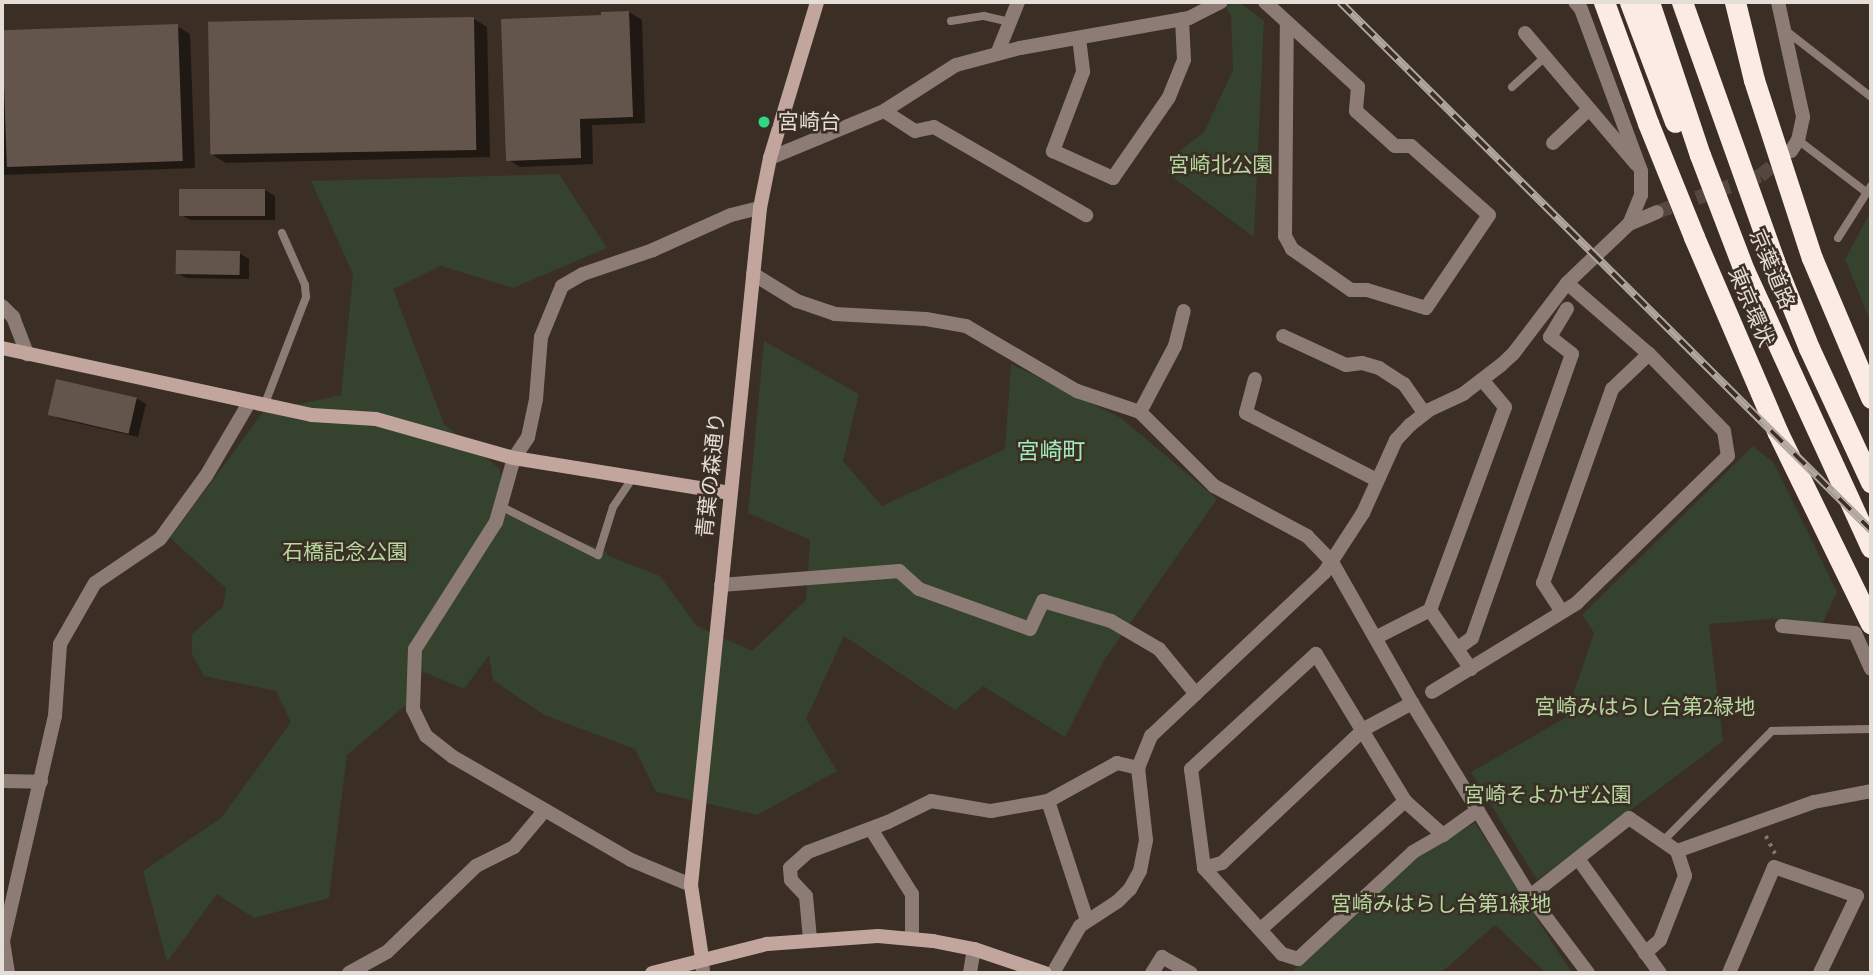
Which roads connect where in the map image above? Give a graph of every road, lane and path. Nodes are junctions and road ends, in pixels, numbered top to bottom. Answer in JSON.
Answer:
{"nodes":[{"id":1,"x":817,"y":2,"type":"edge"},
{"id":2,"x":1018,"y":2,"type":"edge"},
{"id":3,"x":1221,"y":2,"type":"edge"},
{"id":4,"x":1265,"y":2,"type":"edge"},
{"id":5,"x":1575,"y":2,"type":"edge"},
{"id":6,"x":1604,"y":2,"type":"edge"},
{"id":7,"x":1630,"y":2,"type":"edge"},
{"id":8,"x":1649,"y":2,"type":"edge"},
{"id":9,"x":1682,"y":2,"type":"edge"},
{"id":10,"x":1735,"y":2,"type":"edge"},
{"id":11,"x":1778,"y":2,"type":"edge"},
{"id":12,"x":1182,"y":19,"type":"junction"},
{"id":13,"x":951,"y":21,"type":"dead end"},
{"id":14,"x":1010,"y":22,"type":"junction"},
{"id":15,"x":1287,"y":23,"type":"junction"},
{"id":16,"x":1783,"y":28,"type":"junction"},
{"id":17,"x":1525,"y":33,"type":"dead end"},
{"id":18,"x":1079,"y":38,"type":"junction"},
{"id":19,"x":997,"y":54,"type":"junction"},
{"id":20,"x":1545,"y":57,"type":"junction"},
{"id":21,"x":1512,"y":87,"type":"dead end"},
{"id":22,"x":1871,"y":97,"type":"edge"},
{"id":23,"x":1588,"y":110,"type":"junction"},
{"id":24,"x":884,"y":111,"type":"junction"},
{"id":25,"x":1553,"y":143,"type":"dead end"},
{"id":26,"x":1795,"y":146,"type":"joint"},
{"id":27,"x":771,"y":158,"type":"junction"},
{"id":28,"x":1641,"y":171,"type":"junction"},
{"id":29,"x":1869,"y":189,"type":"edge"},
{"id":30,"x":760,"y":208,"type":"junction"},
{"id":31,"x":1657,"y":212,"type":"tunnel mouth"},
{"id":32,"x":1086,"y":215,"type":"dead end"},
{"id":33,"x":1629,"y":225,"type":"junction"},
{"id":34,"x":282,"y":233,"type":"dead end"},
{"id":35,"x":1838,"y":238,"type":"dead end"},
{"id":36,"x":1744,"y":270,"type":"junction"},
{"id":37,"x":753,"y":274,"type":"junction"},
{"id":38,"x":1567,"y":283,"type":"junction"},
{"id":39,"x":2,"y":306,"type":"edge"},
{"id":40,"x":1567,"y":309,"type":"dead end"},
{"id":41,"x":1184,"y":311,"type":"dead end"},
{"id":42,"x":1283,"y":336,"type":"dead end"},
{"id":43,"x":2,"y":348,"type":"edge"},
{"id":44,"x":27,"y":354,"type":"junction"},
{"id":45,"x":1649,"y":354,"type":"junction"},
{"id":46,"x":1255,"y":379,"type":"dead end"},
{"id":47,"x":1483,"y":381,"type":"junction"},
{"id":48,"x":1871,"y":398,"type":"edge"},
{"id":49,"x":249,"y":403,"type":"junction"},
{"id":50,"x":264,"y":406,"type":"junction"},
{"id":51,"x":1140,"y":412,"type":"junction"},
{"id":52,"x":1424,"y":413,"type":"junction"},
{"id":53,"x":514,"y":458,"type":"junction"},
{"id":54,"x":633,"y":477,"type":"junction"},
{"id":55,"x":1377,"y":480,"type":"junction"},
{"id":56,"x":1871,"y":482,"type":"edge"},
{"id":57,"x":730,"y":493,"type":"junction"},
{"id":58,"x":500,"y":506,"type":"junction"},
{"id":59,"x":1871,"y":547,"type":"edge"},
{"id":60,"x":1332,"y":562,"type":"junction"},
{"id":61,"x":721,"y":584,"type":"junction"},
{"id":62,"x":1430,"y":610,"type":"junction"},
{"id":63,"x":1562,"y":612,"type":"junction"},
{"id":64,"x":1871,"y":624,"type":"edge"},
{"id":65,"x":1782,"y":626,"type":"dead end"},
{"id":66,"x":1377,"y":638,"type":"junction"},
{"id":67,"x":1458,"y":648,"type":"junction"},
{"id":68,"x":1471,"y":669,"type":"junction"},
{"id":69,"x":1871,"y":669,"type":"edge"},
{"id":70,"x":1432,"y":692,"type":"dead end"},
{"id":71,"x":1196,"y":694,"type":"junction"},
{"id":72,"x":1412,"y":703,"type":"junction"},
{"id":73,"x":1364,"y":729,"type":"junction"},
{"id":74,"x":1871,"y":729,"type":"edge"},
{"id":75,"x":1138,"y":768,"type":"junction"},
{"id":76,"x":2,"y":781,"type":"edge"},
{"id":77,"x":41,"y":782,"type":"junction"},
{"id":78,"x":1871,"y":792,"type":"edge"},
{"id":79,"x":1048,"y":801,"type":"junction"},
{"id":80,"x":1405,"y":801,"type":"junction"},
{"id":81,"x":545,"y":810,"type":"junction"},
{"id":82,"x":1478,"y":810,"type":"junction"},
{"id":83,"x":1759,"y":821,"type":"junction"},
{"id":84,"x":871,"y":829,"type":"junction"},
{"id":85,"x":1443,"y":835,"type":"junction"},
{"id":86,"x":1662,"y":842,"type":"junction"},
{"id":87,"x":1677,"y":851,"type":"junction"},
{"id":88,"x":1579,"y":860,"type":"junction"},
{"id":89,"x":1774,"y":867,"type":"junction"},
{"id":90,"x":1204,"y":868,"type":"junction"},
{"id":91,"x":691,"y":884,"type":"junction"},
{"id":92,"x":1530,"y":896,"type":"junction"},
{"id":93,"x":1087,"y":920,"type":"junction"},
{"id":94,"x":1261,"y":929,"type":"junction"},
{"id":95,"x":912,"y":938,"type":"junction"},
{"id":96,"x":810,"y":939,"type":"junction"},
{"id":97,"x":974,"y":949,"type":"junction"},
{"id":98,"x":1645,"y":953,"type":"junction"},
{"id":99,"x":702,"y":966,"type":"edge"},
{"id":100,"x":5,"y":969,"type":"edge"},
{"id":101,"x":349,"y":973,"type":"edge"},
{"id":102,"x":652,"y":973,"type":"edge"},
{"id":103,"x":970,"y":973,"type":"edge"},
{"id":104,"x":1045,"y":973,"type":"edge"},
{"id":105,"x":1053,"y":973,"type":"edge"},
{"id":106,"x":1152,"y":973,"type":"edge"},
{"id":107,"x":1191,"y":973,"type":"edge"},
{"id":108,"x":1588,"y":973,"type":"edge"},
{"id":109,"x":1660,"y":973,"type":"edge"},
{"id":110,"x":1729,"y":973,"type":"edge"},
{"id":111,"x":1820,"y":973,"type":"edge"}],
"edges":[{"from":1,"to":27,"type":"street","name":"青葉の森通り"},
{"from":2,"to":14,"type":"street"},
{"from":3,"to":12,"type":"street"},
{"from":4,"to":15,"type":"street"},
{"from":5,"to":28,"type":"street"},
{"from":6,"to":64,"type":"highway","name":"東京環状"},
{"from":7,"to":36,"type":"highway"},
{"from":8,"to":36,"type":"highway","name":"京葉道路"},
{"from":9,"to":56,"type":"highway","name":"京葉道路"},
{"from":10,"to":48,"type":"highway"},
{"from":11,"to":16,"type":"street"},
{"from":12,"to":18,"type":"street"},
{"from":12,"to":18,"type":"street"},
{"from":13,"to":14,"type":"lane"},
{"from":14,"to":19,"type":"street"},
{"from":15,"to":15,"type":"street"},
{"from":16,"to":22,"type":"lane"},
{"from":16,"to":26,"type":"street"},
{"from":17,"to":20,"type":"street"},
{"from":18,"to":19,"type":"street"},
{"from":19,"to":24,"type":"street"},
{"from":20,"to":21,"type":"lane"},
{"from":20,"to":23,"type":"street"},
{"from":23,"to":25,"type":"street"},
{"from":23,"to":28,"type":"street"},
{"from":24,"to":27,"type":"street"},
{"from":24,"to":32,"type":"street"},
{"from":26,"to":29,"type":"lane"},
{"from":27,"to":30,"type":"street","name":"青葉の森通り"},
{"from":28,"to":33,"type":"street"},
{"from":29,"to":35,"type":"lane"},
{"from":30,"to":37,"type":"street","name":"青葉の森通り"},
{"from":30,"to":53,"type":"street"},
{"from":31,"to":33,"type":"street"},
{"from":33,"to":38,"type":"street"},
{"from":34,"to":50,"type":"lane"},
{"from":36,"to":59,"type":"highway","name":"京葉道路"},
{"from":37,"to":51,"type":"street"},
{"from":37,"to":57,"type":"street","name":"青葉の森通り"},
{"from":38,"to":45,"type":"street"},
{"from":38,"to":47,"type":"street"},
{"from":39,"to":44,"type":"street"},
{"from":40,"to":67,"type":"street"},
{"from":41,"to":51,"type":"street"},
{"from":42,"to":52,"type":"street"},
{"from":43,"to":44,"type":"street"},
{"from":44,"to":49,"type":"street"},
{"from":45,"to":63,"type":"street"},
{"from":45,"to":63,"type":"street"},
{"from":46,"to":55,"type":"street"},
{"from":47,"to":52,"type":"street"},
{"from":47,"to":62,"type":"street"},
{"from":49,"to":50,"type":"street"},
{"from":49,"to":77,"type":"street"},
{"from":50,"to":53,"type":"street"},
{"from":51,"to":60,"type":"street"},
{"from":52,"to":55,"type":"street"},
{"from":53,"to":54,"type":"street"},
{"from":53,"to":58,"type":"street"},
{"from":54,"to":57,"type":"street"},
{"from":54,"to":58,"type":"lane"},
{"from":55,"to":60,"type":"street"},
{"from":57,"to":61,"type":"street","name":"青葉の森通り"},
{"from":58,"to":81,"type":"street"},
{"from":60,"to":66,"type":"street"},
{"from":60,"to":71,"type":"street"},
{"from":61,"to":71,"type":"street"},
{"from":61,"to":91,"type":"street","name":"青葉の森通り"},
{"from":62,"to":66,"type":"street"},
{"from":62,"to":67,"type":"street"},
{"from":63,"to":68,"type":"street"},
{"from":65,"to":69,"type":"street"},
{"from":66,"to":72,"type":"street"},
{"from":67,"to":68,"type":"street"},
{"from":68,"to":70,"type":"street"},
{"from":71,"to":75,"type":"street"},
{"from":72,"to":73,"type":"street"},
{"from":72,"to":82,"type":"street"},
{"from":73,"to":80,"type":"street"},
{"from":73,"to":90,"type":"street"},
{"from":73,"to":90,"type":"street"},
{"from":74,"to":86,"type":"lane"},
{"from":75,"to":79,"type":"street"},
{"from":75,"to":93,"type":"street"},
{"from":76,"to":77,"type":"street"},
{"from":77,"to":100,"type":"street"},
{"from":78,"to":83,"type":"street"},
{"from":79,"to":84,"type":"street"},
{"from":79,"to":93,"type":"street"},
{"from":80,"to":85,"type":"street"},
{"from":80,"to":94,"type":"street"},
{"from":81,"to":91,"type":"street"},
{"from":81,"to":101,"type":"street"},
{"from":82,"to":85,"type":"street"},
{"from":82,"to":92,"type":"street"},
{"from":83,"to":87,"type":"street"},
{"from":83,"to":89,"type":"path"},
{"from":84,"to":95,"type":"street"},
{"from":84,"to":96,"type":"street"},
{"from":85,"to":94,"type":"street"},
{"from":86,"to":87,"type":"street"},
{"from":86,"to":88,"type":"street"},
{"from":87,"to":98,"type":"street"},
{"from":88,"to":92,"type":"street"},
{"from":88,"to":98,"type":"street"},
{"from":89,"to":110,"type":"street"},
{"from":89,"to":111,"type":"street"},
{"from":90,"to":94,"type":"street"},
{"from":91,"to":99,"type":"street","name":"青葉の森通り"},
{"from":92,"to":108,"type":"street"},
{"from":93,"to":105,"type":"street"},
{"from":95,"to":96,"type":"street"},
{"from":95,"to":97,"type":"street"},
{"from":96,"to":99,"type":"street"},
{"from":97,"to":103,"type":"street"},
{"from":97,"to":104,"type":"street"},
{"from":98,"to":109,"type":"street"},
{"from":99,"to":102,"type":"street"},
{"from":106,"to":107,"type":"street"}]}
